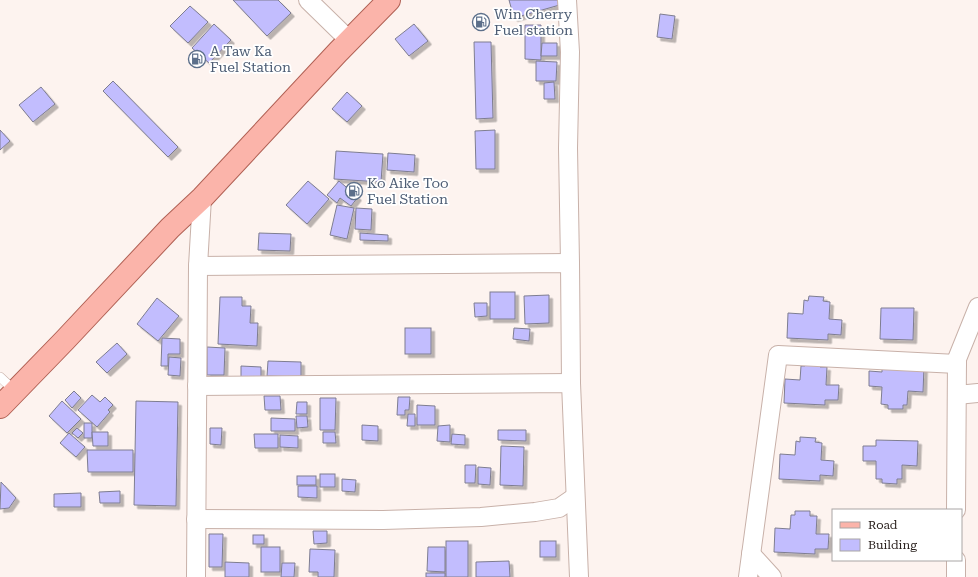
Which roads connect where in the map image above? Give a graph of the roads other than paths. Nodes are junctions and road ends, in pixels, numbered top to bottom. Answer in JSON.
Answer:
{"nodes":[{"id":1,"x":308,"y":0,"type":"edge"},
{"id":2,"x":389,"y":0,"type":"edge"},
{"id":3,"x":567,"y":0,"type":"edge"},
{"id":4,"x":349,"y":40,"type":"junction"},
{"id":5,"x":202,"y":198,"type":"junction"},
{"id":6,"x":570,"y":264,"type":"junction"},
{"id":7,"x":198,"y":266,"type":"junction"},
{"id":8,"x":978,"y":307,"type":"edge"},
{"id":9,"x":957,"y":364,"type":"junction"},
{"id":10,"x":571,"y":383,"type":"junction"},
{"id":11,"x":8,"y":384,"type":"edge"},
{"id":12,"x":197,"y":386,"type":"junction"},
{"id":13,"x":978,"y":393,"type":"edge"},
{"id":14,"x":957,"y":395,"type":"junction"},
{"id":15,"x":0,"y":407,"type":"edge"},
{"id":16,"x":575,"y":497,"type":"junction"},
{"id":17,"x":956,"y":509,"type":"edge"},
{"id":18,"x":196,"y":519,"type":"junction"},
{"id":19,"x":751,"y":554,"type":"junction"},
{"id":20,"x":196,"y":577,"type":"edge"},
{"id":21,"x":579,"y":577,"type":"edge"},
{"id":22,"x":748,"y":577,"type":"edge"},
{"id":23,"x":772,"y":577,"type":"edge"}],
"edges":[{"from":1,"to":4,"type":"street"},
{"from":2,"to":4,"type":"main road"},
{"from":3,"to":6,"type":"street"},
{"from":4,"to":5,"type":"main road"},
{"from":5,"to":7,"type":"street"},
{"from":5,"to":11,"type":"main road"},
{"from":6,"to":7,"type":"street"},
{"from":6,"to":10,"type":"street"},
{"from":7,"to":12,"type":"street"},
{"from":8,"to":9,"type":"street"},
{"from":9,"to":14,"type":"street"},
{"from":9,"to":19,"type":"street"},
{"from":10,"to":12,"type":"street"},
{"from":10,"to":16,"type":"street"},
{"from":11,"to":15,"type":"main road"},
{"from":12,"to":18,"type":"street"},
{"from":13,"to":14,"type":"street"},
{"from":14,"to":17,"type":"street"},
{"from":16,"to":18,"type":"street"},
{"from":16,"to":21,"type":"street"},
{"from":18,"to":20,"type":"street"},
{"from":19,"to":22,"type":"street"},
{"from":19,"to":23,"type":"street"}]}
